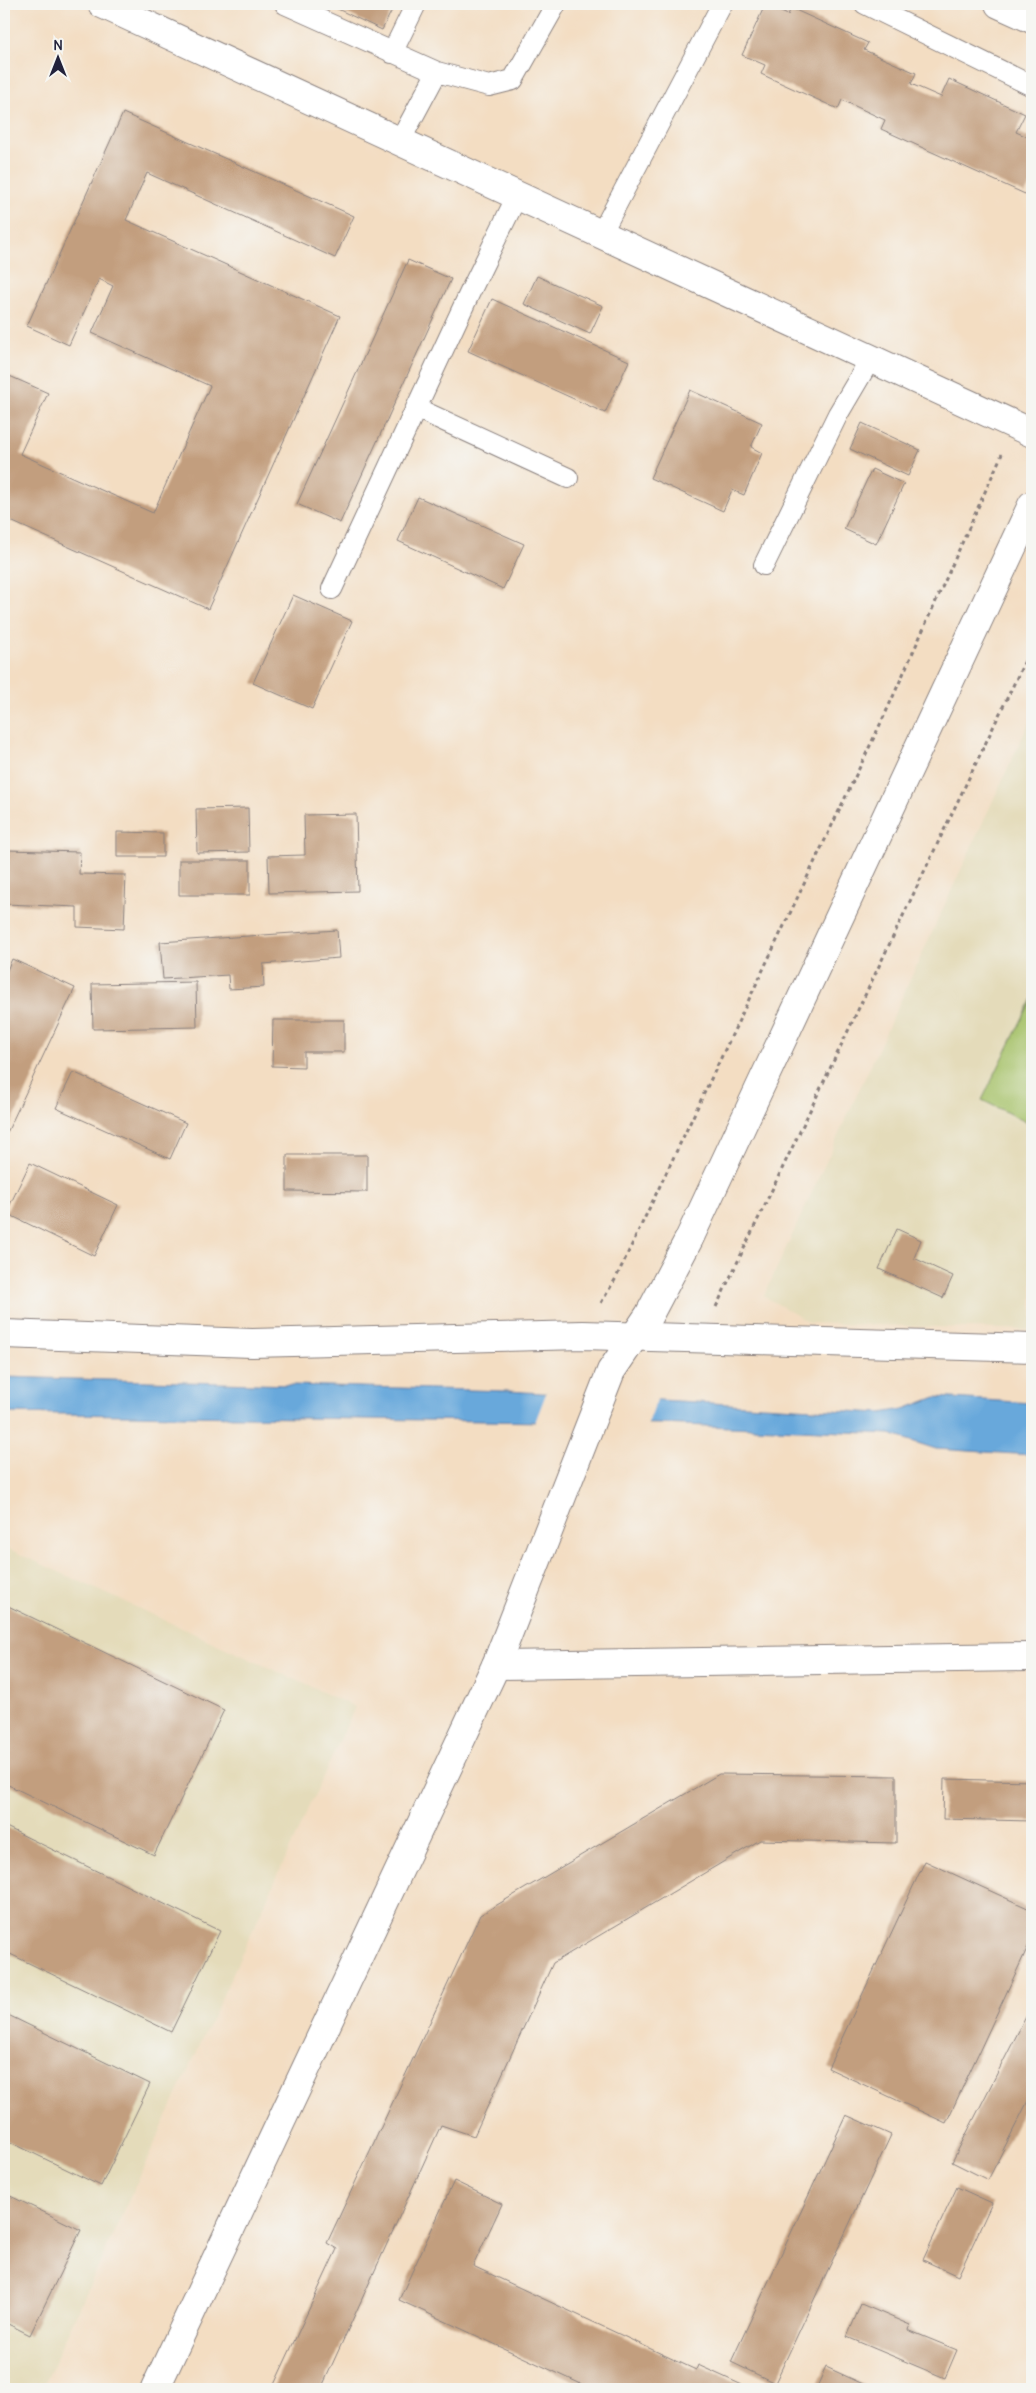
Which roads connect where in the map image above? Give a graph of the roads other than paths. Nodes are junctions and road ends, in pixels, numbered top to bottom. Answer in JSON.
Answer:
{"nodes":[{"id":1,"x":102,"y":4,"type":"edge"},
{"id":2,"x":285,"y":4,"type":"edge"},
{"id":3,"x":416,"y":4,"type":"edge"},
{"id":4,"x":556,"y":4,"type":"edge"},
{"id":5,"x":722,"y":4,"type":"edge"},
{"id":6,"x":865,"y":4,"type":"edge"},
{"id":7,"x":999,"y":4,"type":"edge"},
{"id":8,"x":1032,"y":19,"type":"edge"},
{"id":9,"x":392,"y":53,"type":"junction"},
{"id":10,"x":437,"y":72,"type":"junction"},
{"id":11,"x":1032,"y":86,"type":"edge"},
{"id":12,"x":400,"y":141,"type":"junction"},
{"id":13,"x":517,"y":196,"type":"junction"},
{"id":14,"x":601,"y":234,"type":"junction"},
{"id":15,"x":870,"y":358,"type":"junction"},
{"id":16,"x":416,"y":408,"type":"junction"},
{"id":17,"x":1024,"y":429,"type":"edge"},
{"id":18,"x":568,"y":478,"type":"dead end"},
{"id":19,"x":1032,"y":506,"type":"edge"},
{"id":20,"x":764,"y":564,"type":"dead end"},
{"id":21,"x":332,"y":589,"type":"dead end"},
{"id":22,"x":4,"y":1334,"type":"edge"},
{"id":23,"x":633,"y":1337,"type":"junction"},
{"id":24,"x":1032,"y":1348,"type":"edge"},
{"id":25,"x":1032,"y":1657,"type":"edge"},
{"id":26,"x":496,"y":1665,"type":"junction"},
{"id":27,"x":155,"y":2389,"type":"edge"}],
"edges":[{"from":1,"to":12,"type":"street"},
{"from":2,"to":9,"type":"lane"},
{"from":3,"to":9,"type":"lane"},
{"from":4,"to":10,"type":"lane"},
{"from":5,"to":14,"type":"lane"},
{"from":6,"to":11,"type":"lane"},
{"from":7,"to":8,"type":"street"},
{"from":9,"to":10,"type":"lane"},
{"from":10,"to":12,"type":"lane"},
{"from":12,"to":13,"type":"street"},
{"from":13,"to":14,"type":"street"},
{"from":13,"to":16,"type":"lane"},
{"from":14,"to":15,"type":"street"},
{"from":15,"to":17,"type":"street"},
{"from":15,"to":20,"type":"lane"},
{"from":16,"to":18,"type":"lane"},
{"from":16,"to":21,"type":"lane"},
{"from":19,"to":23,"type":"street"},
{"from":22,"to":23,"type":"street"},
{"from":23,"to":24,"type":"street"},
{"from":23,"to":26,"type":"street"},
{"from":25,"to":26,"type":"street"},
{"from":26,"to":27,"type":"street"}]}
